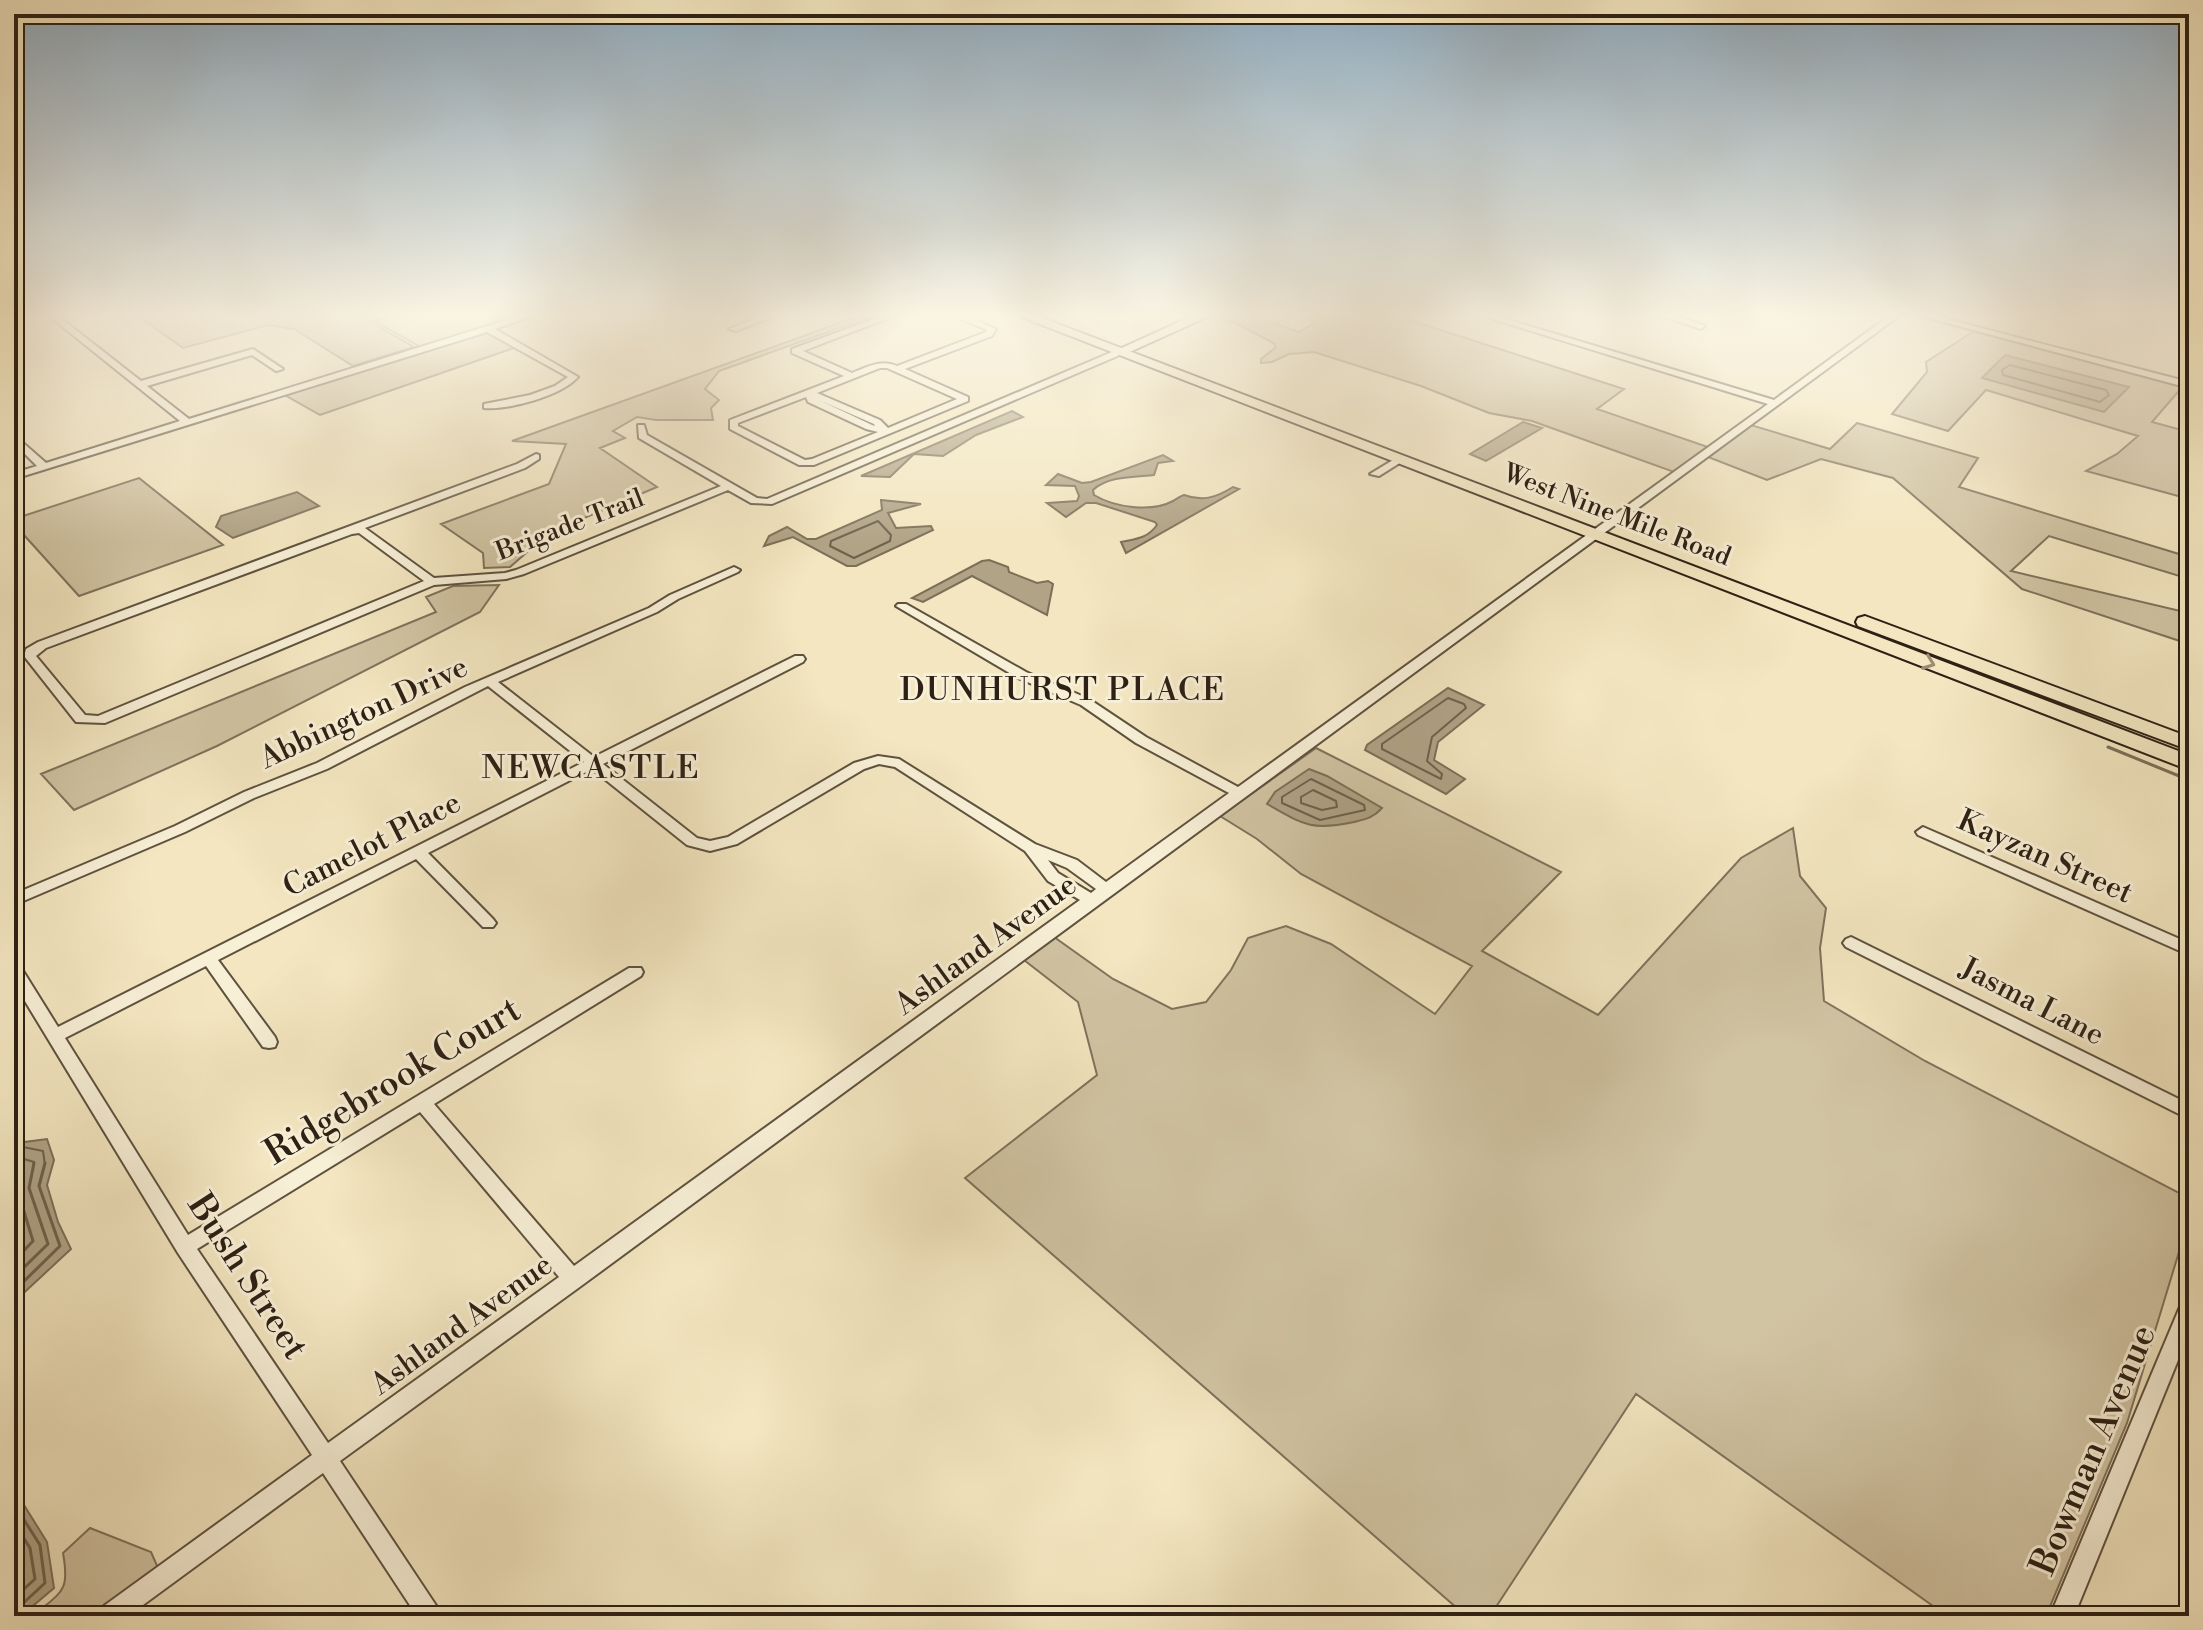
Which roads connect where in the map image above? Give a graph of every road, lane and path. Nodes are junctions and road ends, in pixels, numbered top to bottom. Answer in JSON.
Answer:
{"nodes":[{"id":1,"x":152,"y":392,"type":"edge"},
{"id":2,"x":284,"y":392,"type":"edge"},
{"id":3,"x":543,"y":392,"type":"edge"},
{"id":4,"x":949,"y":392,"type":"edge"},
{"id":5,"x":1026,"y":392,"type":"edge"},
{"id":6,"x":1234,"y":392,"type":"edge"},
{"id":7,"x":1250,"y":392,"type":"edge"},
{"id":8,"x":1739,"y":392,"type":"edge"},
{"id":9,"x":1790,"y":392,"type":"edge"},
{"id":10,"x":810,"y":393,"type":"joint"},
{"id":11,"x":965,"y":399,"type":"junction"},
{"id":12,"x":1775,"y":403,"type":"junction"},
{"id":13,"x":487,"y":406,"type":"dead end"},
{"id":14,"x":987,"y":409,"type":"junction"},
{"id":15,"x":187,"y":422,"type":"junction"},
{"id":16,"x":641,"y":427,"type":"dead end"},
{"id":17,"x":886,"y":431,"type":"junction"},
{"id":18,"x":14,"y":438,"type":"edge"},
{"id":19,"x":909,"y":442,"type":"junction"},
{"id":20,"x":536,"y":457,"type":"dead end"},
{"id":21,"x":1401,"y":459,"type":"junction"},
{"id":22,"x":43,"y":466,"type":"junction"},
{"id":23,"x":1375,"y":474,"type":"dead end"},
{"id":24,"x":14,"y":476,"type":"edge"},
{"id":25,"x":729,"y":486,"type":"junction"},
{"id":26,"x":1602,"y":530,"type":"junction"},
{"id":27,"x":350,"y":531,"type":"junction"},
{"id":28,"x":734,"y":570,"type":"dead end"},
{"id":29,"x":427,"y":585,"type":"junction"},
{"id":30,"x":902,"y":606,"type":"dead end"},
{"id":31,"x":799,"y":659,"type":"dead end"},
{"id":32,"x":491,"y":682,"type":"junction"},
{"id":33,"x":2041,"y":706,"type":"junction"},
{"id":34,"x":2189,"y":744,"type":"edge"},
{"id":35,"x":2189,"y":753,"type":"edge"},
{"id":36,"x":591,"y":763,"type":"junction"},
{"id":37,"x":2189,"y":763,"type":"edge"},
{"id":38,"x":1241,"y":794,"type":"junction"},
{"id":39,"x":1923,"y":832,"type":"dead end"},
{"id":40,"x":417,"y":851,"type":"junction"},
{"id":41,"x":1101,"y":896,"type":"junction"},
{"id":42,"x":14,"y":900,"type":"edge"},
{"id":43,"x":488,"y":923,"type":"dead end"},
{"id":44,"x":1851,"y":943,"type":"dead end"},
{"id":45,"x":2189,"y":949,"type":"edge"},
{"id":46,"x":208,"y":957,"type":"junction"},
{"id":47,"x":14,"y":970,"type":"edge"},
{"id":48,"x":635,"y":972,"type":"dead end"},
{"id":49,"x":56,"y":1035,"type":"junction"},
{"id":50,"x":269,"y":1042,"type":"dead end"},
{"id":51,"x":422,"y":1102,"type":"junction"},
{"id":52,"x":2189,"y":1112,"type":"edge"},
{"id":53,"x":185,"y":1247,"type":"junction"},
{"id":54,"x":574,"y":1280,"type":"junction"},
{"id":55,"x":2187,"y":1321,"type":"edge"},
{"id":56,"x":325,"y":1458,"type":"junction"},
{"id":57,"x":109,"y":1616,"type":"edge"},
{"id":58,"x":431,"y":1616,"type":"edge"},
{"id":59,"x":2062,"y":1616,"type":"edge"}],
"edges":[{"from":1,"to":15,"type":"street"},
{"from":2,"to":15,"type":"street"},
{"from":3,"to":13,"type":"street"},
{"from":4,"to":11,"type":"street"},
{"from":5,"to":14,"type":"street"},
{"from":6,"to":21,"type":"main road","name":"West Nine Mile Road"},
{"from":7,"to":26,"type":"main road","name":"West Nine Mile Road"},
{"from":8,"to":12,"type":"street"},
{"from":9,"to":12,"type":"street","name":"Ashland Avenue"},
{"from":10,"to":17,"type":"street"},
{"from":10,"to":17,"type":"street"},
{"from":11,"to":14,"type":"street"},
{"from":11,"to":17,"type":"street"},
{"from":12,"to":26,"type":"street","name":"Ashland Avenue"},
{"from":14,"to":19,"type":"street"},
{"from":15,"to":22,"type":"street"},
{"from":16,"to":25,"type":"street"},
{"from":17,"to":19,"type":"street"},
{"from":18,"to":22,"type":"street"},
{"from":19,"to":25,"type":"street"},
{"from":20,"to":27,"type":"street"},
{"from":21,"to":23,"type":"street"},
{"from":21,"to":26,"type":"main road","name":"West Nine Mile Road"},
{"from":22,"to":24,"type":"street"},
{"from":25,"to":29,"type":"street","name":"Brigade Trail"},
{"from":26,"to":33,"type":"main road","name":"West Nine Mile Road","one_way":true},
{"from":26,"to":34,"type":"main road"},
{"from":26,"to":38,"type":"street","name":"Ashland Avenue"},
{"from":27,"to":29,"type":"street"},
{"from":27,"to":29,"type":"street","name":"Brigade Trail"},
{"from":28,"to":32,"type":"street","name":"Abbington Drive"},
{"from":30,"to":38,"type":"street"},
{"from":31,"to":36,"type":"street","name":"Camelot Place"},
{"from":32,"to":36,"type":"street"},
{"from":32,"to":42,"type":"street","name":"Abbington Drive"},
{"from":33,"to":35,"type":"main road"},
{"from":33,"to":37,"type":"main road","name":"West Nine Mile Road"},
{"from":36,"to":40,"type":"street","name":"Camelot Place"},
{"from":36,"to":41,"type":"street"},
{"from":38,"to":41,"type":"street","name":"Ashland Avenue"},
{"from":39,"to":45,"type":"street","name":"Kayzan Street"},
{"from":40,"to":43,"type":"street"},
{"from":40,"to":46,"type":"street","name":"Camelot Place"},
{"from":41,"to":54,"type":"street","name":"Ashland Avenue"},
{"from":44,"to":52,"type":"street","name":"Jasma Lane"},
{"from":46,"to":49,"type":"street","name":"Camelot Place"},
{"from":46,"to":50,"type":"street"},
{"from":47,"to":49,"type":"street","name":"Bush Street"},
{"from":48,"to":51,"type":"street","name":"Ridgebrook Court"},
{"from":49,"to":53,"type":"street","name":"Bush Street"},
{"from":51,"to":53,"type":"street","name":"Ridgebrook Court"},
{"from":51,"to":54,"type":"street"},
{"from":53,"to":56,"type":"street","name":"Bush Street"},
{"from":54,"to":56,"type":"street","name":"Ashland Avenue"},
{"from":55,"to":59,"type":"street","name":"Bowman Avenue"},
{"from":56,"to":57,"type":"street","name":"Ashland Avenue"},
{"from":56,"to":58,"type":"street","name":"Bush Street"}]}
